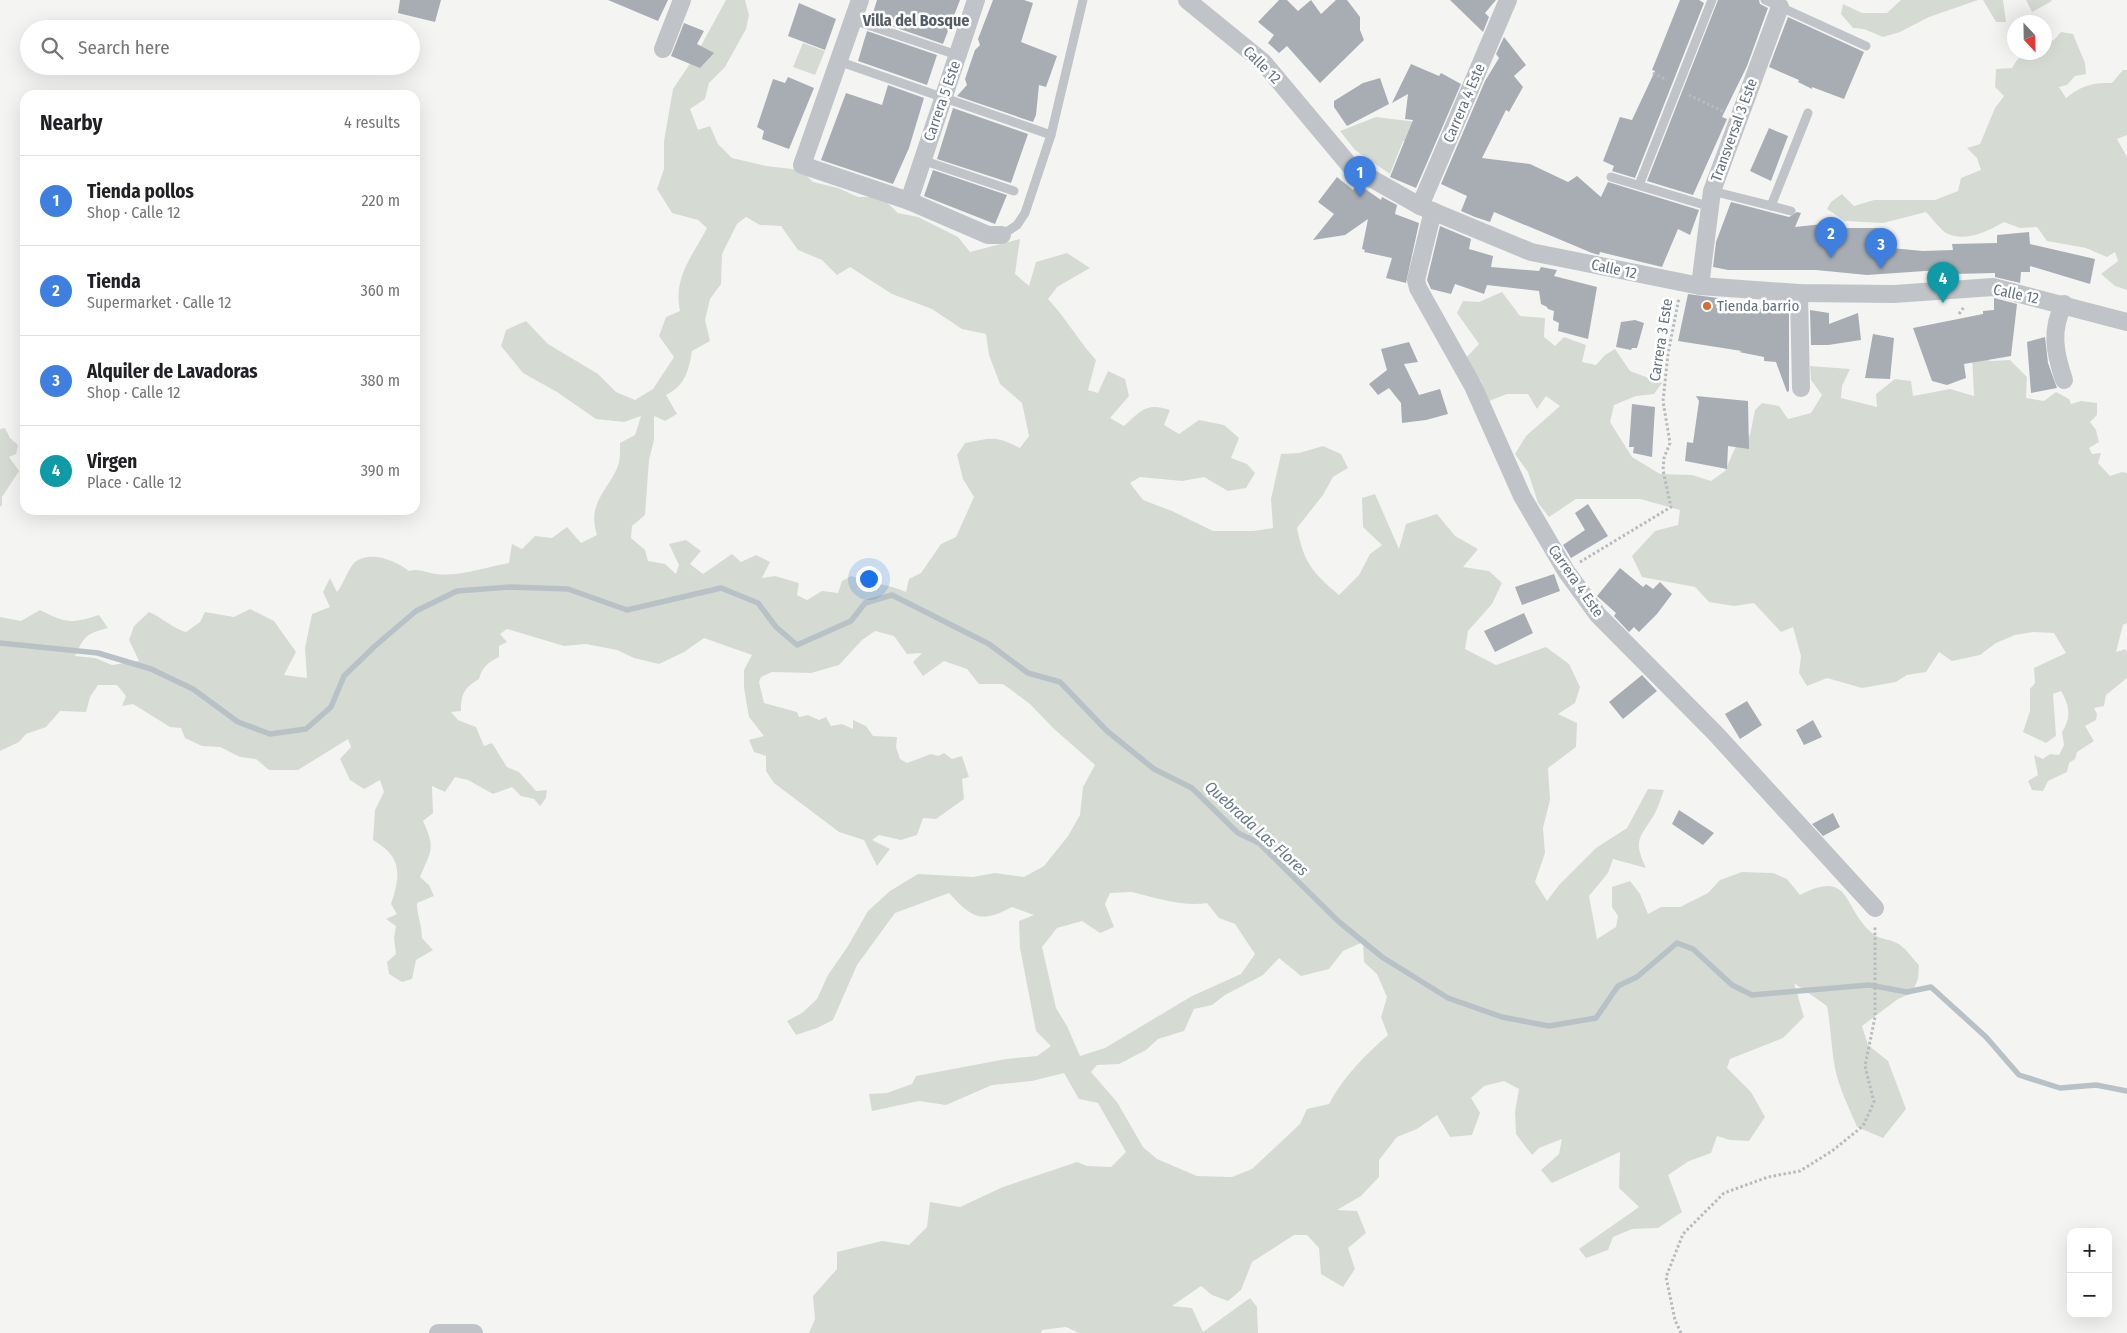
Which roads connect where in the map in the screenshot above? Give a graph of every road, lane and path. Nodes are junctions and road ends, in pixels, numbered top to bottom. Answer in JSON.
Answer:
{"nodes":[{"id":1,"x":682,"y":0,"type":"edge"},
{"id":2,"x":860,"y":0,"type":"edge"},
{"id":3,"x":976,"y":0,"type":"edge"},
{"id":4,"x":1083,"y":0,"type":"edge"},
{"id":5,"x":1187,"y":0,"type":"edge"},
{"id":6,"x":1508,"y":0,"type":"edge"},
{"id":7,"x":1712,"y":0,"type":"edge"},
{"id":8,"x":1773,"y":4,"type":"edge"},
{"id":9,"x":853,"y":20,"type":"junction"},
{"id":10,"x":1866,"y":46,"type":"dead end"},
{"id":11,"x":663,"y":49,"type":"dead end"},
{"id":12,"x":958,"y":55,"type":"junction"},
{"id":13,"x":838,"y":60,"type":"junction"},
{"id":14,"x":1677,"y":89,"type":"junction"},
{"id":15,"x":943,"y":97,"type":"junction"},
{"id":16,"x":1808,"y":113,"type":"dead end"},
{"id":17,"x":1738,"y":119,"type":"junction"},
{"id":18,"x":1051,"y":135,"type":"junction"},
{"id":19,"x":922,"y":160,"type":"junction"},
{"id":20,"x":1611,"y":177,"type":"dead end"},
{"id":21,"x":1639,"y":185,"type":"junction"},
{"id":22,"x":1014,"y":191,"type":"dead end"},
{"id":23,"x":1712,"y":199,"type":"junction"},
{"id":24,"x":909,"y":201,"type":"junction"},
{"id":25,"x":1771,"y":206,"type":"junction"},
{"id":26,"x":1427,"y":209,"type":"junction"},
{"id":27,"x":1791,"y":211,"type":"dead end"},
{"id":28,"x":1002,"y":235,"type":"joint"},
{"id":29,"x":1682,"y":283,"type":"junction"},
{"id":30,"x":1700,"y":286,"type":"junction"},
{"id":31,"x":1800,"y":293,"type":"junction"},
{"id":32,"x":2064,"y":304,"type":"junction"},
{"id":33,"x":2127,"y":322,"type":"edge"},
{"id":34,"x":2064,"y":380,"type":"dead end"},
{"id":35,"x":1801,"y":388,"type":"dead end"},
{"id":36,"x":1566,"y":571,"type":"junction"},
{"id":37,"x":1875,"y":908,"type":"joint"},
{"id":38,"x":438,"y":1333,"type":"edge"},
{"id":39,"x":474,"y":1333,"type":"edge"},
{"id":40,"x":1681,"y":1333,"type":"edge"}],
"edges":[{"from":1,"to":11,"type":"street"},
{"from":2,"to":9,"type":"street"},
{"from":3,"to":12,"type":"street","name":"Carrera 5 Este"},
{"from":4,"to":18,"type":"lane"},
{"from":5,"to":26,"type":"street","name":"Calle 12"},
{"from":6,"to":26,"type":"street","name":"Carrera 4 Este"},
{"from":7,"to":14,"type":"lane"},
{"from":8,"to":10,"type":"lane"},
{"from":8,"to":17,"type":"street","name":"Transversal 3 Este"},
{"from":9,"to":12,"type":"lane"},
{"from":9,"to":13,"type":"street"},
{"from":12,"to":15,"type":"street","name":"Carrera 5 Este"},
{"from":13,"to":15,"type":"lane"},
{"from":13,"to":24,"type":"street"},
{"from":14,"to":17,"type":"path"},
{"from":14,"to":21,"type":"lane"},
{"from":15,"to":18,"type":"lane"},
{"from":15,"to":19,"type":"street","name":"Carrera 5 Este"},
{"from":16,"to":25,"type":"lane"},
{"from":17,"to":23,"type":"street","name":"Transversal 3 Este"},
{"from":18,"to":28,"type":"lane"},
{"from":19,"to":22,"type":"lane"},
{"from":19,"to":24,"type":"street","name":"Carrera 5 Este"},
{"from":20,"to":21,"type":"lane"},
{"from":21,"to":23,"type":"lane"},
{"from":23,"to":25,"type":"lane"},
{"from":23,"to":30,"type":"street","name":"Transversal 3 Este"},
{"from":24,"to":28,"type":"street"},
{"from":25,"to":27,"type":"lane"},
{"from":26,"to":29,"type":"street","name":"Calle 12"},
{"from":26,"to":36,"type":"street","name":"Carrera 4 Este"},
{"from":29,"to":30,"type":"street","name":"Calle 12"},
{"from":29,"to":36,"type":"path","name":"Carrera 3 Este"},
{"from":30,"to":31,"type":"street","name":"Calle 12"},
{"from":31,"to":32,"type":"street","name":"Calle 12"},
{"from":31,"to":35,"type":"street"},
{"from":32,"to":33,"type":"street","name":"Calle 12"},
{"from":32,"to":34,"type":"street"},
{"from":36,"to":37,"type":"street","name":"Carrera 4 Este"},
{"from":37,"to":40,"type":"path"},
{"from":38,"to":39,"type":"street"}]}
